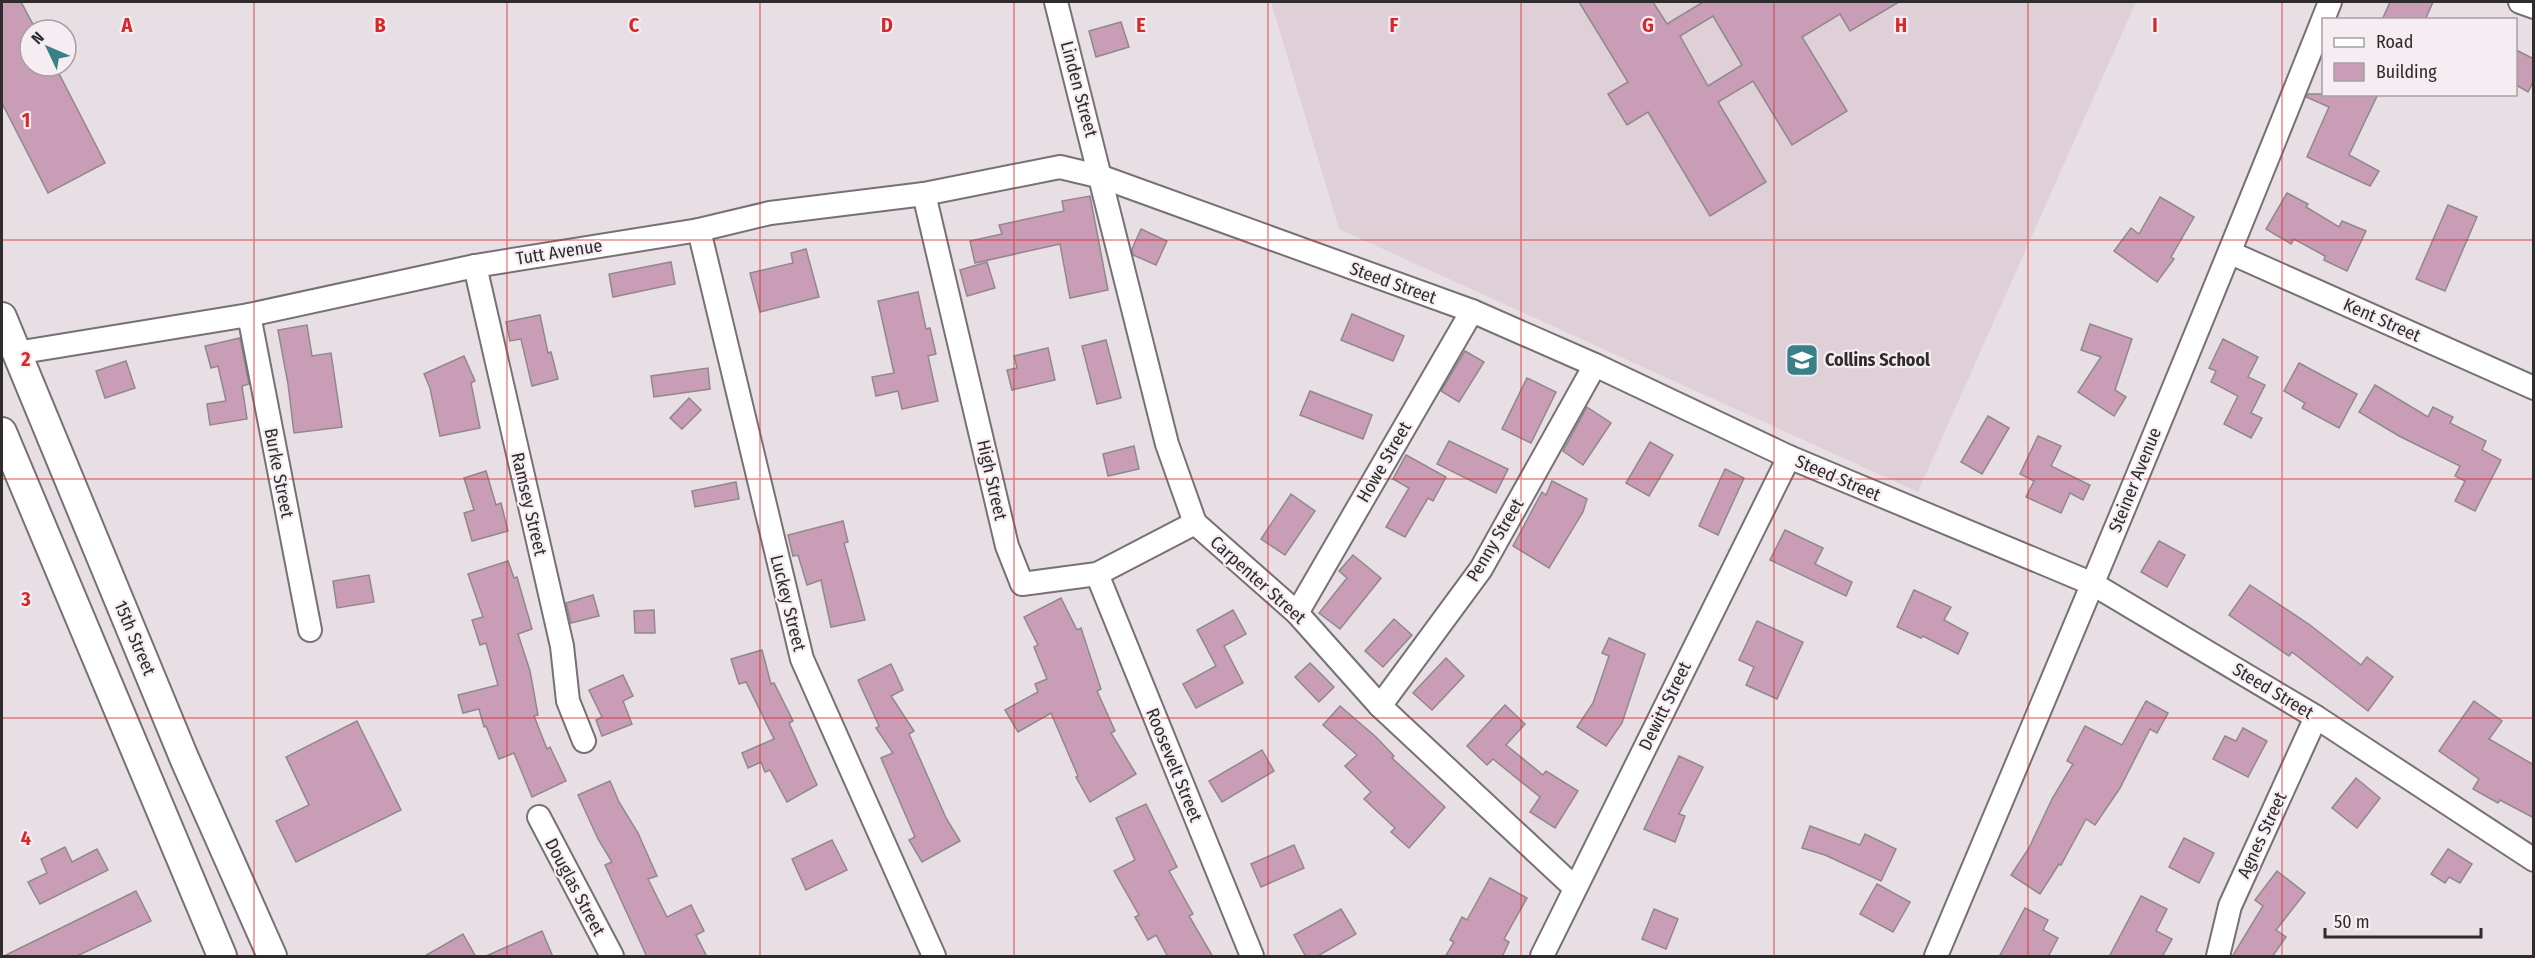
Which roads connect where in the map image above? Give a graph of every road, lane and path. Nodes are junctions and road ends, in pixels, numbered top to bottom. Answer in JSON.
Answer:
{"nodes":[{"id":1,"x":1056,"y":2,"type":"edge"},
{"id":2,"x":2330,"y":2,"type":"edge"},
{"id":3,"x":2520,"y":2,"type":"edge"},
{"id":4,"x":2534,"y":8,"type":"edge"},
{"id":5,"x":2324,"y":18,"type":"edge"},
{"id":6,"x":2322,"y":22,"type":"edge"},
{"id":7,"x":1102,"y":177,"type":"junction"},
{"id":8,"x":924,"y":194,"type":"junction"},
{"id":9,"x":699,"y":230,"type":"junction"},
{"id":10,"x":2230,"y":253,"type":"junction"},
{"id":11,"x":475,"y":266,"type":"junction"},
{"id":12,"x":1472,"y":311,"type":"junction"},
{"id":13,"x":249,"y":315,"type":"junction"},
{"id":14,"x":2,"y":317,"type":"edge"},
{"id":15,"x":16,"y":353,"type":"junction"},
{"id":16,"x":1595,"y":365,"type":"junction"},
{"id":17,"x":2534,"y":388,"type":"edge"},
{"id":18,"x":2,"y":432,"type":"edge"},
{"id":19,"x":1789,"y":457,"type":"junction"},
{"id":20,"x":1195,"y":523,"type":"junction"},
{"id":21,"x":1097,"y":574,"type":"junction"},
{"id":22,"x":2093,"y":584,"type":"junction"},
{"id":23,"x":1297,"y":613,"type":"junction"},
{"id":24,"x":310,"y":630,"type":"dead end"},
{"id":25,"x":1380,"y":706,"type":"junction"},
{"id":26,"x":2316,"y":717,"type":"junction"},
{"id":27,"x":584,"y":741,"type":"dead end"},
{"id":28,"x":539,"y":817,"type":"dead end"},
{"id":29,"x":2534,"y":860,"type":"edge"},
{"id":30,"x":1575,"y":888,"type":"junction"},
{"id":31,"x":222,"y":957,"type":"edge"},
{"id":32,"x":272,"y":957,"type":"edge"},
{"id":33,"x":612,"y":957,"type":"edge"},
{"id":34,"x":934,"y":957,"type":"edge"},
{"id":35,"x":1251,"y":957,"type":"edge"},
{"id":36,"x":1542,"y":957,"type":"edge"},
{"id":37,"x":1936,"y":957,"type":"edge"},
{"id":38,"x":2218,"y":957,"type":"edge"}],
"edges":[{"from":1,"to":7,"type":"street","name":"Linden Street"},
{"from":2,"to":5,"type":"street","name":"Steiner Avenue"},
{"from":3,"to":4,"type":"street"},
{"from":6,"to":10,"type":"street","name":"Steiner Avenue"},
{"from":7,"to":8,"type":"street","name":"Tutt Avenue"},
{"from":7,"to":12,"type":"street","name":"Steed Street"},
{"from":7,"to":20,"type":"street","name":"Carpenter Street"},
{"from":8,"to":9,"type":"street","name":"Tutt Avenue"},
{"from":8,"to":21,"type":"street","name":"High Street"},
{"from":9,"to":11,"type":"street","name":"Tutt Avenue"},
{"from":9,"to":34,"type":"street","name":"Luckey Street"},
{"from":10,"to":17,"type":"street","name":"Kent Street"},
{"from":10,"to":22,"type":"street","name":"Steiner Avenue"},
{"from":11,"to":13,"type":"street","name":"Tutt Avenue"},
{"from":11,"to":27,"type":"street","name":"Ramsey Street"},
{"from":12,"to":16,"type":"street","name":"Steed Street"},
{"from":12,"to":23,"type":"street","name":"Howe Street"},
{"from":13,"to":15,"type":"street","name":"Tutt Avenue"},
{"from":13,"to":24,"type":"street","name":"Burke Street"},
{"from":14,"to":15,"type":"main road","name":"15th Street"},
{"from":15,"to":32,"type":"main road","name":"15th Street"},
{"from":16,"to":19,"type":"street","name":"Steed Street"},
{"from":16,"to":25,"type":"street","name":"Penny Street"},
{"from":18,"to":31,"type":"main road"},
{"from":19,"to":22,"type":"street","name":"Steed Street"},
{"from":19,"to":30,"type":"street","name":"Dewitt Street"},
{"from":20,"to":21,"type":"street","name":"High Street"},
{"from":20,"to":23,"type":"street","name":"Carpenter Street"},
{"from":21,"to":35,"type":"street","name":"Roosevelt Street"},
{"from":22,"to":26,"type":"street","name":"Steed Street"},
{"from":22,"to":37,"type":"street","name":"Steiner Avenue"},
{"from":23,"to":25,"type":"street","name":"Carpenter Street"},
{"from":25,"to":30,"type":"street","name":"Carpenter Street"},
{"from":26,"to":29,"type":"street","name":"Steed Street"},
{"from":26,"to":38,"type":"street","name":"Agnes Street"},
{"from":28,"to":33,"type":"street","name":"Douglas Street"},
{"from":30,"to":36,"type":"street","name":"Dewitt Street"}]}
